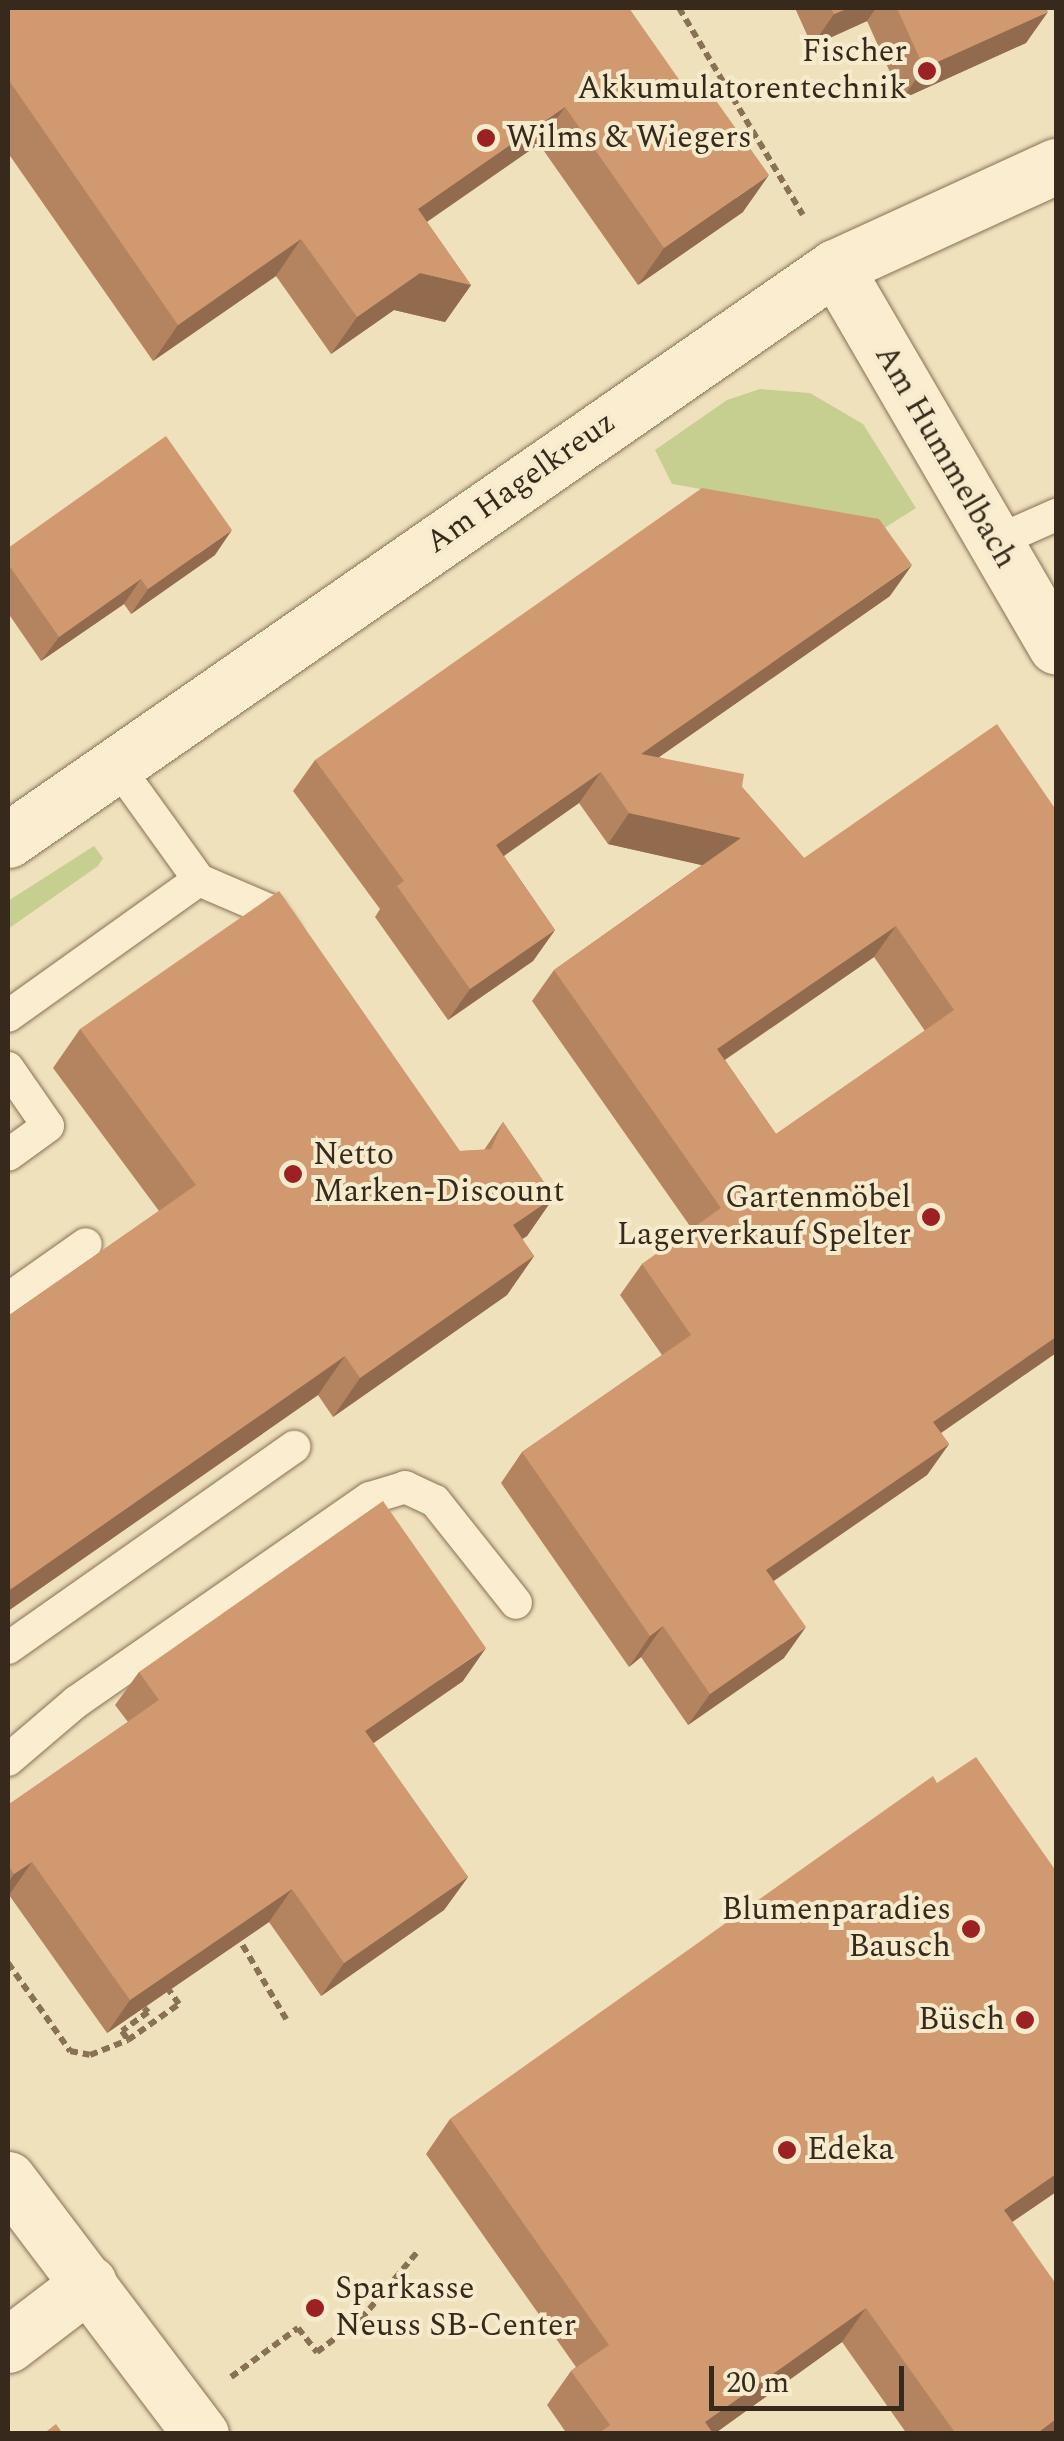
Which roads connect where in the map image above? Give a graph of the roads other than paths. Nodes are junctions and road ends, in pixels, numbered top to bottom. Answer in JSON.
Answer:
{"nodes":[{"id":1,"x":1056,"y":166,"type":"edge"},
{"id":2,"x":834,"y":267,"type":"junction"},
{"id":3,"x":1056,"y":515,"type":"edge"},
{"id":4,"x":995,"y":542,"type":"junction"},
{"id":5,"x":1056,"y":646,"type":"edge"},
{"id":6,"x":115,"y":764,"type":"junction"},
{"id":7,"x":8,"y":840,"type":"edge"},
{"id":8,"x":198,"y":880,"type":"junction"},
{"id":9,"x":304,"y":959,"type":"edge"},
{"id":10,"x":8,"y":1016,"type":"edge"},
{"id":11,"x":8,"y":1068,"type":"edge"},
{"id":12,"x":8,"y":1155,"type":"edge"},
{"id":13,"x":86,"y":1244,"type":"dead end"},
{"id":14,"x":8,"y":1299,"type":"edge"},
{"id":15,"x":294,"y":1447,"type":"dead end"},
{"id":16,"x":516,"y":1603,"type":"dead end"},
{"id":17,"x":8,"y":1648,"type":"edge"},
{"id":18,"x":8,"y":1760,"type":"edge"},
{"id":19,"x":8,"y":2179,"type":"edge"},
{"id":20,"x":89,"y":2283,"type":"junction"},
{"id":21,"x":8,"y":2345,"type":"edge"},
{"id":22,"x":192,"y":2422,"type":"edge"}],
"edges":[{"from":1,"to":2,"type":"street","name":"Am Hagelkreuz"},
{"from":2,"to":4,"type":"street","name":"Am Hummelbach"},
{"from":2,"to":6,"type":"street","name":"Am Hagelkreuz"},
{"from":3,"to":4,"type":"lane"},
{"from":4,"to":5,"type":"street","name":"Am Hummelbach"},
{"from":6,"to":7,"type":"street","name":"Am Hagelkreuz"},
{"from":6,"to":8,"type":"lane"},
{"from":8,"to":9,"type":"lane"},
{"from":8,"to":10,"type":"lane"},
{"from":11,"to":12,"type":"lane"},
{"from":13,"to":14,"type":"lane"},
{"from":15,"to":17,"type":"lane"},
{"from":16,"to":18,"type":"lane"},
{"from":19,"to":20,"type":"street"},
{"from":20,"to":21,"type":"street"},
{"from":20,"to":22,"type":"street"}]}
